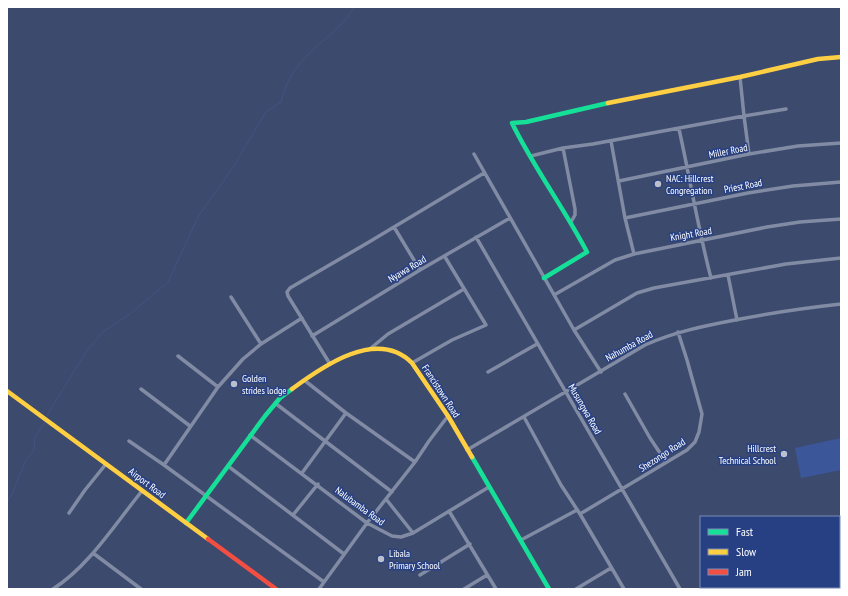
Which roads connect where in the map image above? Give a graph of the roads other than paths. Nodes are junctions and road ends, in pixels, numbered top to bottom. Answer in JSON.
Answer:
{"nodes":[{"id":1,"x":841,"y":56,"type":"edge"},
{"id":2,"x":740,"y":77,"type":"junction"},
{"id":3,"x":786,"y":109,"type":"dead end"},
{"id":4,"x":744,"y":116,"type":"junction"},
{"id":5,"x":679,"y":129,"type":"junction"},
{"id":6,"x":611,"y":141,"type":"junction"},
{"id":7,"x":841,"y":143,"type":"edge"},
{"id":8,"x":564,"y":148,"type":"junction"},
{"id":9,"x":474,"y":154,"type":"dead end"},
{"id":10,"x":749,"y":154,"type":"junction"},
{"id":11,"x":532,"y":156,"type":"junction"},
{"id":12,"x":687,"y":167,"type":"junction"},
{"id":13,"x":484,"y":173,"type":"junction"},
{"id":14,"x":619,"y":181,"type":"junction"},
{"id":15,"x":841,"y":182,"type":"edge"},
{"id":16,"x":694,"y":205,"type":"junction"},
{"id":17,"x":510,"y":218,"type":"junction"},
{"id":18,"x":625,"y":218,"type":"junction"},
{"id":19,"x":841,"y":219,"type":"edge"},
{"id":20,"x":571,"y":222,"type":"junction"},
{"id":21,"x":394,"y":227,"type":"junction"},
{"id":22,"x":476,"y":237,"type":"junction"},
{"id":23,"x":701,"y":241,"type":"junction"},
{"id":24,"x":634,"y":254,"type":"junction"},
{"id":25,"x":445,"y":257,"type":"junction"},
{"id":26,"x":841,"y":258,"type":"edge"},
{"id":27,"x":420,"y":270,"type":"junction"},
{"id":28,"x":728,"y":275,"type":"junction"},
{"id":29,"x":544,"y":278,"type":"junction"},
{"id":30,"x":711,"y":278,"type":"junction"},
{"id":31,"x":464,"y":289,"type":"junction"},
{"id":32,"x":554,"y":295,"type":"junction"},
{"id":33,"x":231,"y":298,"type":"dead end"},
{"id":34,"x":841,"y":304,"type":"edge"},
{"id":35,"x":302,"y":318,"type":"junction"},
{"id":36,"x":737,"y":320,"type":"junction"},
{"id":37,"x":574,"y":330,"type":"junction"},
{"id":38,"x":678,"y":332,"type":"junction"},
{"id":39,"x":312,"y":336,"type":"junction"},
{"id":40,"x":261,"y":344,"type":"junction"},
{"id":41,"x":537,"y":344,"type":"junction"},
{"id":42,"x":371,"y":348,"type":"junction"},
{"id":43,"x":178,"y":356,"type":"dead end"},
{"id":44,"x":412,"y":363,"type":"junction"},
{"id":45,"x":330,"y":364,"type":"junction"},
{"id":46,"x":488,"y":372,"type":"dead end"},
{"id":47,"x":601,"y":372,"type":"junction"},
{"id":48,"x":304,"y":380,"type":"junction"},
{"id":49,"x":218,"y":387,"type":"junction"},
{"id":50,"x":141,"y":389,"type":"dead end"},
{"id":51,"x":7,"y":391,"type":"edge"},
{"id":52,"x":566,"y":392,"type":"junction"},
{"id":53,"x":625,"y":394,"type":"dead end"},
{"id":54,"x":275,"y":403,"type":"junction"},
{"id":55,"x":346,"y":413,"type":"junction"},
{"id":56,"x":448,"y":416,"type":"junction"},
{"id":57,"x":524,"y":417,"type":"junction"},
{"id":58,"x":190,"y":426,"type":"junction"},
{"id":59,"x":250,"y":435,"type":"junction"},
{"id":60,"x":129,"y":441,"type":"dead end"},
{"id":61,"x":325,"y":442,"type":"junction"},
{"id":62,"x":467,"y":450,"type":"junction"},
{"id":63,"x":415,"y":462,"type":"junction"},
{"id":64,"x":666,"y":462,"type":"junction"},
{"id":65,"x":106,"y":464,"type":"junction"},
{"id":66,"x":164,"y":464,"type":"junction"},
{"id":67,"x":228,"y":466,"type":"junction"},
{"id":68,"x":302,"y":473,"type":"junction"},
{"id":69,"x":318,"y":484,"type":"junction"},
{"id":70,"x":489,"y":487,"type":"junction"},
{"id":71,"x":623,"y":489,"type":"junction"},
{"id":72,"x":142,"y":491,"type":"junction"},
{"id":73,"x":392,"y":492,"type":"junction"},
{"id":74,"x":206,"y":496,"type":"junction"},
{"id":75,"x":386,"y":499,"type":"junction"},
{"id":76,"x":577,"y":510,"type":"junction"},
{"id":77,"x":449,"y":511,"type":"junction"},
{"id":78,"x":70,"y":513,"type":"dead end"},
{"id":79,"x":580,"y":514,"type":"junction"},
{"id":80,"x":293,"y":515,"type":"junction"},
{"id":81,"x":186,"y":523,"type":"junction"},
{"id":82,"x":367,"y":523,"type":"junction"},
{"id":83,"x":413,"y":532,"type":"junction"},
{"id":84,"x":521,"y":540,"type":"junction"},
{"id":85,"x":470,"y":544,"type":"junction"},
{"id":86,"x":93,"y":553,"type":"junction"},
{"id":87,"x":344,"y":554,"type":"junction"},
{"id":88,"x":611,"y":568,"type":"junction"},
{"id":89,"x":420,"y":575,"type":"dead end"},
{"id":90,"x":487,"y":575,"type":"junction"},
{"id":91,"x":324,"y":582,"type":"junction"},
{"id":92,"x":53,"y":589,"type":"edge"},
{"id":93,"x":141,"y":589,"type":"edge"},
{"id":94,"x":276,"y":589,"type":"edge"},
{"id":95,"x":319,"y":589,"type":"edge"},
{"id":96,"x":464,"y":589,"type":"edge"},
{"id":97,"x":496,"y":589,"type":"edge"},
{"id":98,"x":549,"y":589,"type":"edge"},
{"id":99,"x":576,"y":589,"type":"edge"},
{"id":100,"x":624,"y":589,"type":"edge"},
{"id":101,"x":680,"y":589,"type":"edge"}],
"edges":[{"from":1,"to":2,"type":"street"},
{"from":2,"to":4,"type":"street"},
{"from":2,"to":11,"type":"street"},
{"from":3,"to":4,"type":"street"},
{"from":4,"to":5,"type":"street"},
{"from":4,"to":10,"type":"street"},
{"from":5,"to":6,"type":"street"},
{"from":5,"to":12,"type":"street"},
{"from":6,"to":8,"type":"street"},
{"from":6,"to":14,"type":"street"},
{"from":7,"to":10,"type":"street","name":"Miller Road"},
{"from":8,"to":11,"type":"street"},
{"from":8,"to":20,"type":"street"},
{"from":9,"to":13,"type":"street"},
{"from":10,"to":12,"type":"street","name":"Miller Road"},
{"from":11,"to":20,"type":"street"},
{"from":12,"to":14,"type":"street","name":"Miller Road"},
{"from":12,"to":16,"type":"street"},
{"from":13,"to":17,"type":"street"},
{"from":13,"to":21,"type":"street"},
{"from":14,"to":18,"type":"street"},
{"from":15,"to":16,"type":"street","name":"Priest Road"},
{"from":16,"to":18,"type":"street","name":"Priest Road"},
{"from":16,"to":23,"type":"street"},
{"from":17,"to":22,"type":"street","name":"Nyawa Road"},
{"from":17,"to":29,"type":"street"},
{"from":18,"to":24,"type":"street"},
{"from":19,"to":23,"type":"street","name":"Knight Road"},
{"from":20,"to":29,"type":"street"},
{"from":21,"to":27,"type":"street"},
{"from":21,"to":35,"type":"street"},
{"from":22,"to":25,"type":"street","name":"Nyawa Road"},
{"from":22,"to":41,"type":"street","name":"Musungwa Road"},
{"from":23,"to":24,"type":"street","name":"Knight Road"},
{"from":23,"to":30,"type":"street"},
{"from":24,"to":32,"type":"street","name":"Knight Road"},
{"from":25,"to":27,"type":"street","name":"Nyawa Road"},
{"from":25,"to":31,"type":"street"},
{"from":26,"to":28,"type":"street"},
{"from":27,"to":39,"type":"street","name":"Nyawa Road"},
{"from":28,"to":30,"type":"street"},
{"from":28,"to":36,"type":"street"},
{"from":29,"to":32,"type":"street"},
{"from":30,"to":37,"type":"street"},
{"from":31,"to":42,"type":"street"},
{"from":31,"to":44,"type":"street"},
{"from":32,"to":37,"type":"street"},
{"from":33,"to":40,"type":"street"},
{"from":34,"to":36,"type":"street","name":"Nahumba Road"},
{"from":35,"to":39,"type":"street"},
{"from":35,"to":40,"type":"street"},
{"from":36,"to":38,"type":"street","name":"Nahumba Road"},
{"from":37,"to":47,"type":"street"},
{"from":38,"to":47,"type":"street","name":"Nahumba Road"},
{"from":38,"to":64,"type":"street","name":"Shezongo Road"},
{"from":39,"to":45,"type":"street"},
{"from":40,"to":49,"type":"street"},
{"from":41,"to":46,"type":"street"},
{"from":41,"to":52,"type":"street","name":"Musungwa Road"},
{"from":42,"to":44,"type":"street","name":"Francistown Road"},
{"from":42,"to":45,"type":"street","name":"Francistown Road"},
{"from":43,"to":49,"type":"street"},
{"from":44,"to":56,"type":"street","name":"Francistown Road"},
{"from":45,"to":48,"type":"street","name":"Francistown Road"},
{"from":47,"to":52,"type":"street","name":"Nahumba Road"},
{"from":48,"to":54,"type":"street","name":"Francistown Road"},
{"from":48,"to":55,"type":"street"},
{"from":49,"to":58,"type":"street"},
{"from":50,"to":58,"type":"street"},
{"from":51,"to":65,"type":"street","name":"Airport Road"},
{"from":52,"to":57,"type":"street","name":"Nahumba Road"},
{"from":52,"to":71,"type":"street","name":"Musungwa Road"},
{"from":53,"to":64,"type":"street"},
{"from":54,"to":59,"type":"street","name":"Francistown Road"},
{"from":54,"to":61,"type":"street"},
{"from":55,"to":61,"type":"street"},
{"from":55,"to":63,"type":"street"},
{"from":56,"to":62,"type":"street","name":"Francistown Road"},
{"from":56,"to":63,"type":"street"},
{"from":57,"to":62,"type":"street","name":"Nahumba Road"},
{"from":57,"to":76,"type":"street"},
{"from":58,"to":66,"type":"street"},
{"from":59,"to":67,"type":"street","name":"Francistown Road"},
{"from":59,"to":68,"type":"street","name":"Nalubamba Road"},
{"from":60,"to":66,"type":"street"},
{"from":61,"to":68,"type":"street"},
{"from":61,"to":73,"type":"street"},
{"from":62,"to":70,"type":"street","name":"Francistown Road"},
{"from":63,"to":73,"type":"street"},
{"from":64,"to":71,"type":"street","name":"Shezongo Road"},
{"from":65,"to":72,"type":"street","name":"Airport Road"},
{"from":65,"to":78,"type":"street"},
{"from":66,"to":74,"type":"street"},
{"from":67,"to":74,"type":"street","name":"Francistown Road"},
{"from":67,"to":80,"type":"street"},
{"from":68,"to":69,"type":"street","name":"Nalubamba Road"},
{"from":69,"to":80,"type":"street"},
{"from":69,"to":82,"type":"street","name":"Nalubamba Road"},
{"from":70,"to":77,"type":"street","name":"Nalubamba Road"},
{"from":70,"to":84,"type":"street","name":"Francistown Road"},
{"from":71,"to":79,"type":"street","name":"Shezongo Road"},
{"from":71,"to":101,"type":"street","name":"Musungwa Road"},
{"from":72,"to":81,"type":"street","name":"Airport Road"},
{"from":72,"to":86,"type":"street"},
{"from":73,"to":75,"type":"street"},
{"from":74,"to":81,"type":"street","name":"Francistown Road"},
{"from":74,"to":91,"type":"street"},
{"from":75,"to":82,"type":"street"},
{"from":75,"to":83,"type":"street"},
{"from":76,"to":79,"type":"street"},
{"from":76,"to":84,"type":"street"},
{"from":77,"to":83,"type":"street","name":"Nalubamba Road"},
{"from":77,"to":85,"type":"street"},
{"from":79,"to":88,"type":"street"},
{"from":80,"to":87,"type":"street"},
{"from":81,"to":94,"type":"street","name":"Airport Road"},
{"from":82,"to":83,"type":"street","name":"Nalubamba Road"},
{"from":82,"to":87,"type":"street"},
{"from":84,"to":98,"type":"street","name":"Francistown Road"},
{"from":85,"to":89,"type":"street"},
{"from":85,"to":90,"type":"street"},
{"from":86,"to":92,"type":"street"},
{"from":86,"to":93,"type":"street"},
{"from":87,"to":91,"type":"street"},
{"from":88,"to":99,"type":"street"},
{"from":88,"to":100,"type":"street"},
{"from":90,"to":96,"type":"street"},
{"from":90,"to":97,"type":"street"},
{"from":91,"to":95,"type":"street"}]}
